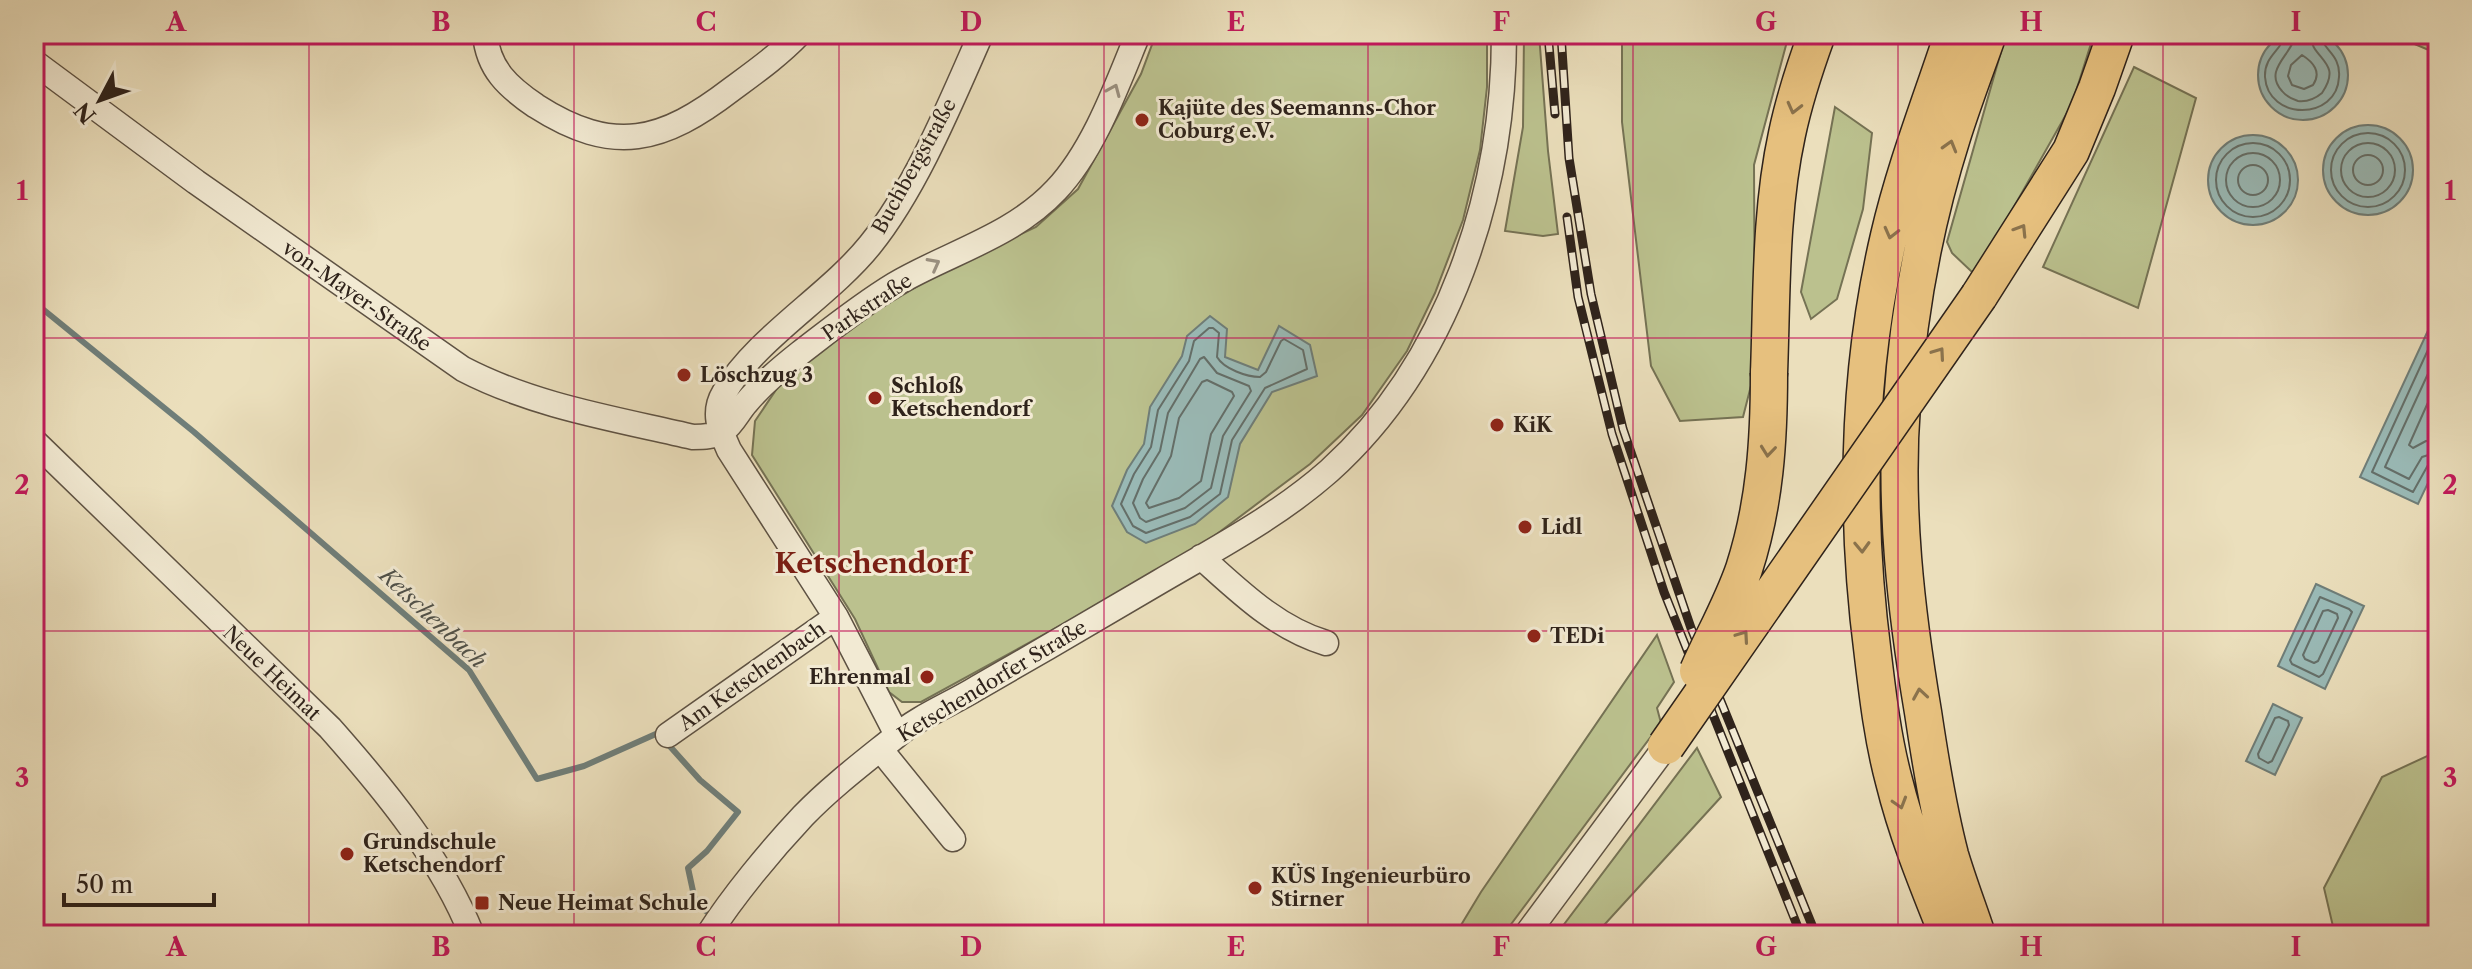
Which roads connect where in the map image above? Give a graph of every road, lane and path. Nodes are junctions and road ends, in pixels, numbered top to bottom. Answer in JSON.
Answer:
{"nodes":[{"id":1,"x":485,"y":34,"type":"edge"},
{"id":2,"x":799,"y":34,"type":"edge"},
{"id":3,"x":981,"y":34,"type":"edge"},
{"id":4,"x":1138,"y":34,"type":"edge"},
{"id":5,"x":1504,"y":34,"type":"edge"},
{"id":6,"x":1817,"y":34,"type":"edge"},
{"id":7,"x":1953,"y":34,"type":"edge"},
{"id":8,"x":1988,"y":34,"type":"edge"},
{"id":9,"x":2116,"y":34,"type":"edge"},
{"id":10,"x":34,"y":62,"type":"edge"},
{"id":11,"x":721,"y":433,"type":"junction"},
{"id":12,"x":34,"y":441,"type":"edge"},
{"id":13,"x":1201,"y":557,"type":"junction"},
{"id":14,"x":836,"y":617,"type":"junction"},
{"id":15,"x":1326,"y":643,"type":"dead end"},
{"id":16,"x":668,"y":735,"type":"dead end"},
{"id":17,"x":889,"y":743,"type":"junction"},
{"id":18,"x":1666,"y":746,"type":"junction"},
{"id":19,"x":953,"y":839,"type":"dead end"},
{"id":20,"x":715,"y":925,"type":"edge"},
{"id":21,"x":472,"y":935,"type":"edge"},
{"id":22,"x":1526,"y":935,"type":"edge"},
{"id":23,"x":1948,"y":935,"type":"edge"},
{"id":24,"x":1977,"y":935,"type":"edge"}],
"edges":[{"from":1,"to":2,"type":"street"},
{"from":3,"to":11,"type":"street","name":"Buchbergstraße"},
{"from":11,"to":4,"type":"street","name":"Parkstraße","one_way":true},
{"from":5,"to":13,"type":"street","name":"Ketschendorfer Straße"},
{"from":6,"to":18,"type":"highway","one_way":true,"bridge":true},
{"from":7,"to":23,"type":"highway","one_way":true},
{"from":24,"to":8,"type":"highway","one_way":true},
{"from":18,"to":9,"type":"highway","one_way":true,"bridge":true},
{"from":10,"to":11,"type":"street","name":"von-Mayer-Straße"},
{"from":11,"to":14,"type":"street"},
{"from":12,"to":21,"type":"street","name":"Neue Heimat"},
{"from":13,"to":15,"type":"street"},
{"from":13,"to":17,"type":"street","name":"Ketschendorfer Straße"},
{"from":14,"to":16,"type":"street","name":"Am Ketschenbach"},
{"from":14,"to":17,"type":"street"},
{"from":17,"to":19,"type":"street"},
{"from":17,"to":20,"type":"street","name":"Ketschendorfer Straße"},
{"from":18,"to":22,"type":"street"}]}
